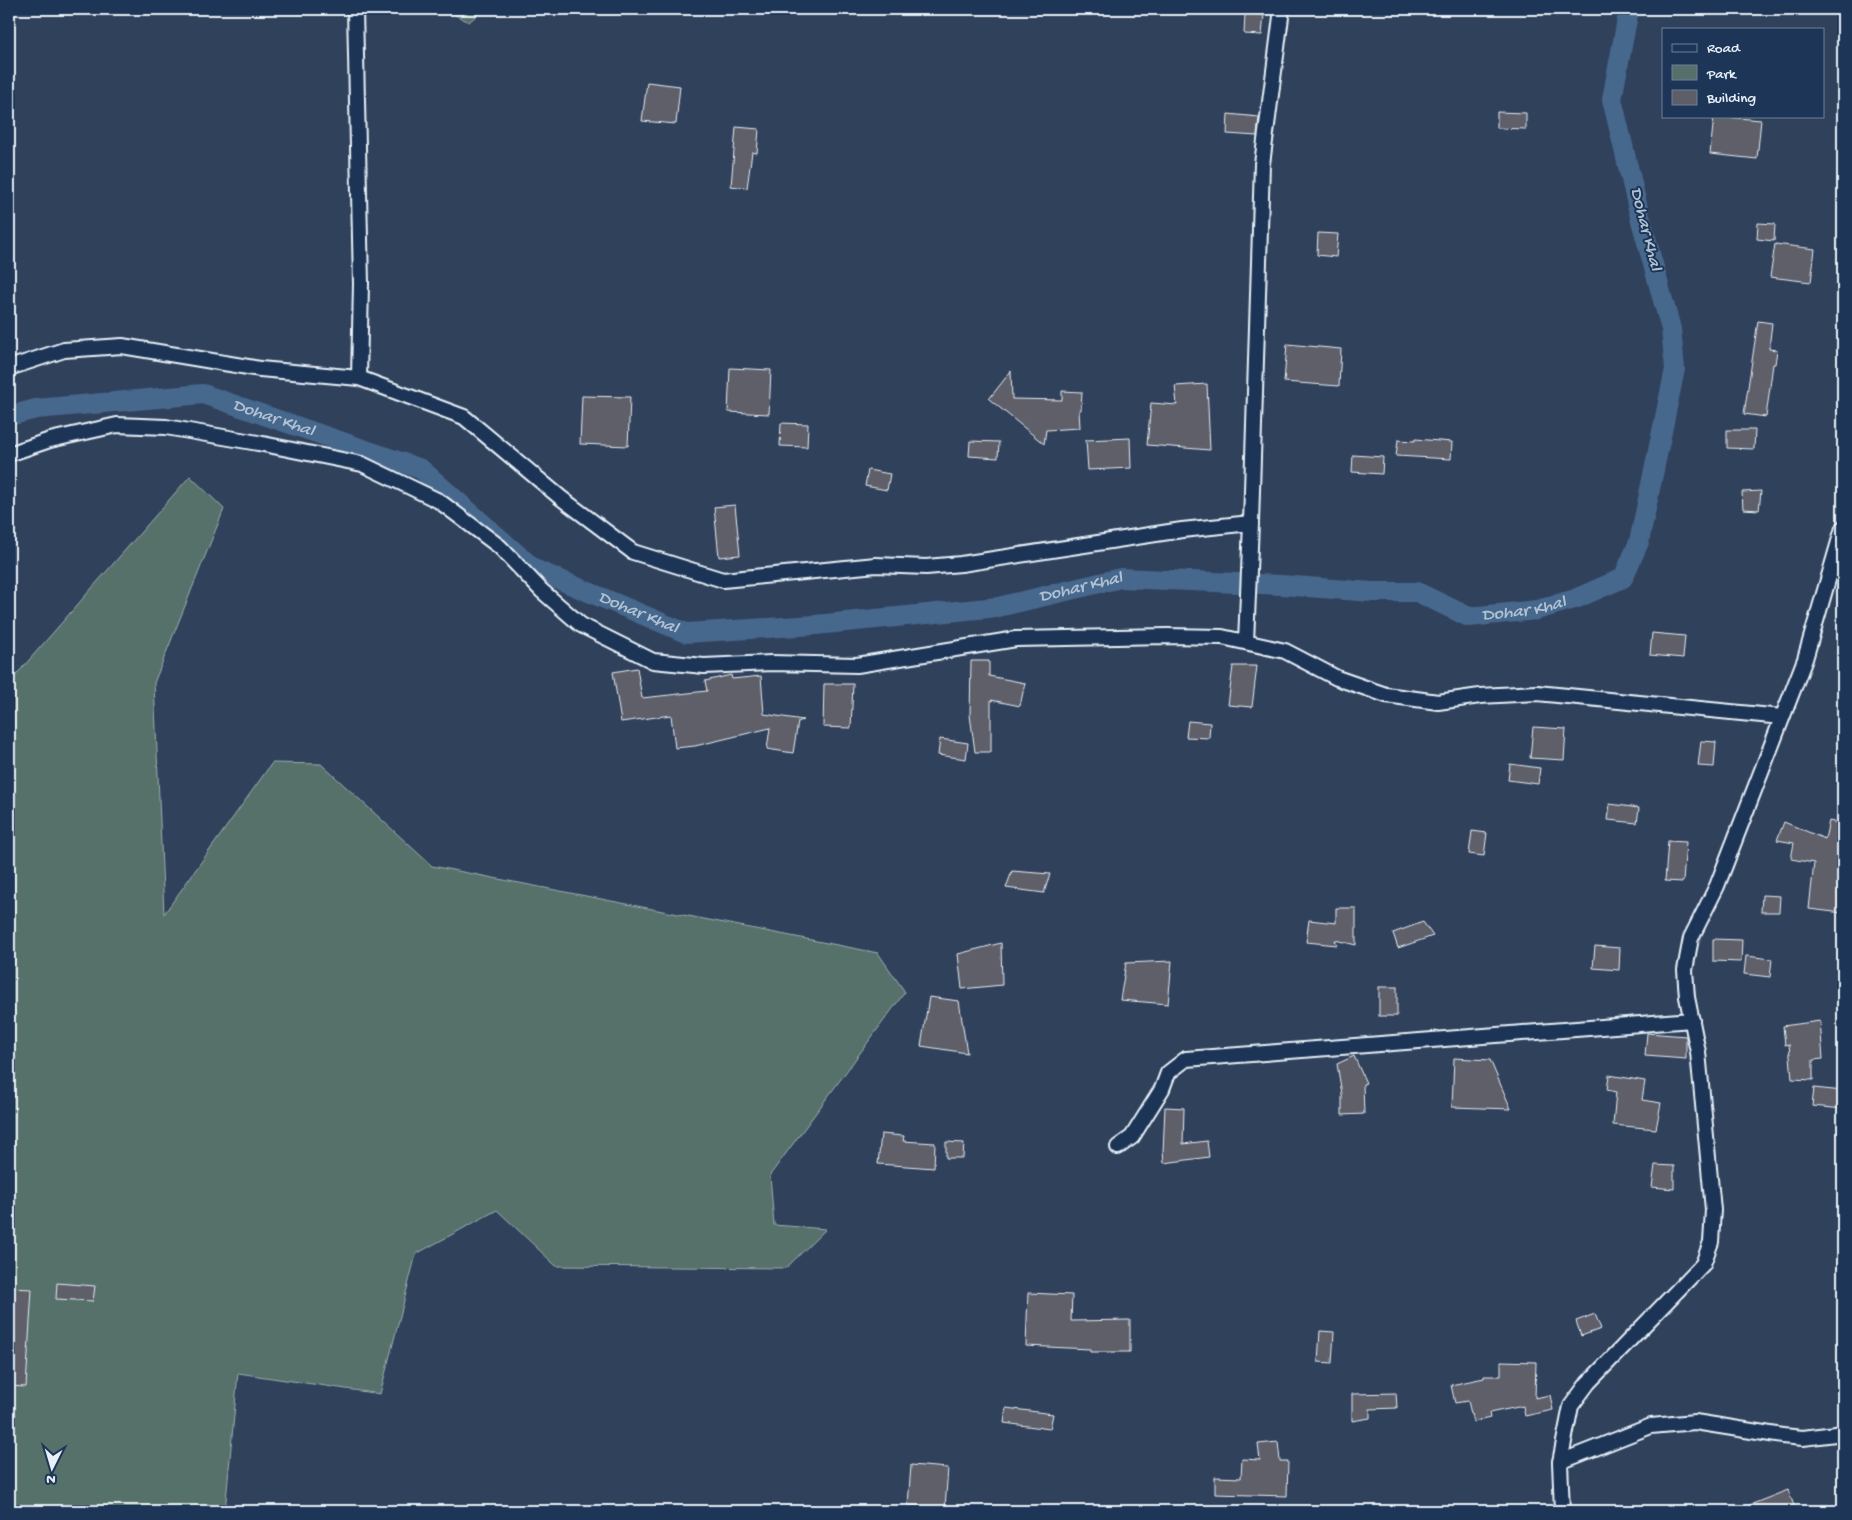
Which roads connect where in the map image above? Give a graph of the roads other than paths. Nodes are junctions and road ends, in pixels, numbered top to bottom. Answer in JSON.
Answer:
{"nodes":[{"id":1,"x":355,"y":9,"type":"edge"},
{"id":2,"x":1282,"y":9,"type":"edge"},
{"id":3,"x":9,"y":368,"type":"edge"},
{"id":4,"x":359,"y":378,"type":"junction"},
{"id":5,"x":9,"y":454,"type":"edge"},
{"id":6,"x":1251,"y":523,"type":"junction"},
{"id":7,"x":1843,"y":528,"type":"edge"},
{"id":8,"x":1246,"y":642,"type":"junction"},
{"id":9,"x":1782,"y":717,"type":"junction"},
{"id":10,"x":1692,"y":1020,"type":"junction"},
{"id":11,"x":1118,"y":1147,"type":"dead end"},
{"id":12,"x":1843,"y":1432,"type":"edge"},
{"id":13,"x":1560,"y":1462,"type":"junction"},
{"id":14,"x":1562,"y":1511,"type":"edge"}],
"edges":[{"from":1,"to":4,"type":"street"},
{"from":2,"to":6,"type":"street"},
{"from":3,"to":4,"type":"street"},
{"from":4,"to":6,"type":"street"},
{"from":5,"to":8,"type":"street"},
{"from":6,"to":8,"type":"street"},
{"from":7,"to":9,"type":"street"},
{"from":8,"to":9,"type":"street"},
{"from":9,"to":10,"type":"street"},
{"from":10,"to":11,"type":"street"},
{"from":10,"to":13,"type":"street"},
{"from":12,"to":13,"type":"street"},
{"from":13,"to":14,"type":"street"}]}
